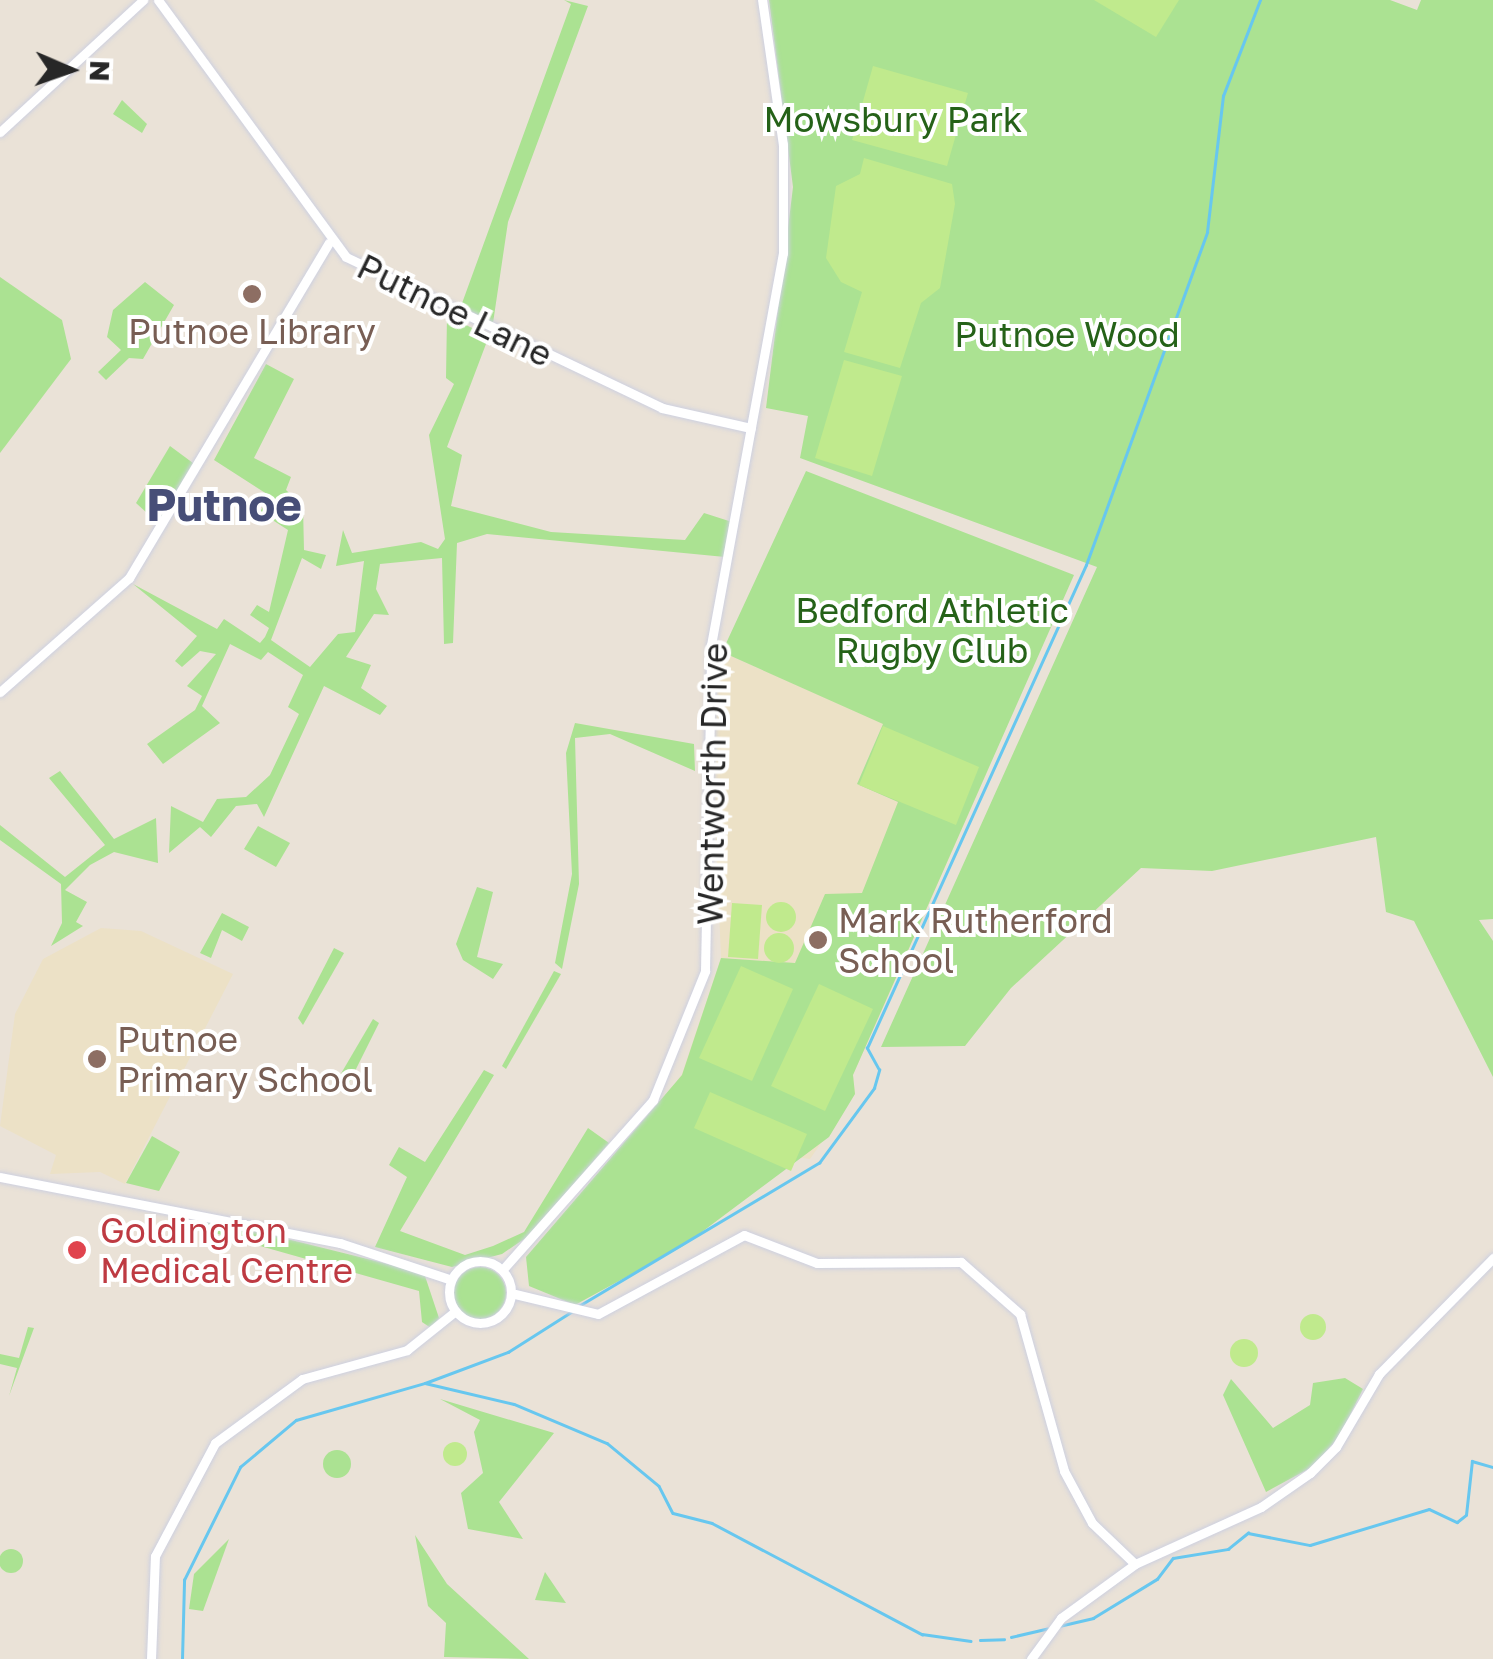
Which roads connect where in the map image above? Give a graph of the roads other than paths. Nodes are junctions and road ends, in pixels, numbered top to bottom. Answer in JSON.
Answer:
{"nodes":[{"id":1,"x":143,"y":0,"type":"edge"},
{"id":2,"x":158,"y":0,"type":"edge"},
{"id":3,"x":762,"y":0,"type":"edge"},
{"id":4,"x":0,"y":132,"type":"edge"},
{"id":5,"x":330,"y":243,"type":"junction"},
{"id":6,"x":752,"y":428,"type":"junction"},
{"id":7,"x":0,"y":692,"type":"edge"},
{"id":8,"x":0,"y":1177,"type":"edge"},
{"id":9,"x":1493,"y":1258,"type":"edge"},
{"id":10,"x":504,"y":1268,"type":"junction"},
{"id":11,"x":449,"y":1279,"type":"junction"},
{"id":12,"x":515,"y":1294,"type":"junction"},
{"id":13,"x":453,"y":1312,"type":"junction"},
{"id":14,"x":1134,"y":1564,"type":"junction"},
{"id":15,"x":151,"y":1659,"type":"edge"},
{"id":16,"x":1031,"y":1659,"type":"edge"}],
"edges":[{"from":1,"to":4,"type":"street"},
{"from":2,"to":5,"type":"street","name":"Putnoe Lane"},
{"from":3,"to":6,"type":"street","name":"Wentworth Drive"},
{"from":5,"to":6,"type":"street","name":"Putnoe Lane"},
{"from":5,"to":7,"type":"street"},
{"from":6,"to":10,"type":"street","name":"Wentworth Drive"},
{"from":8,"to":11,"type":"street"},
{"from":9,"to":14,"type":"street"},
{"from":10,"to":11,"type":"street"},
{"from":10,"to":12,"type":"street"},
{"from":11,"to":13,"type":"street"},
{"from":12,"to":13,"type":"street"},
{"from":12,"to":14,"type":"street"},
{"from":13,"to":15,"type":"street"},
{"from":14,"to":16,"type":"street"}]}
